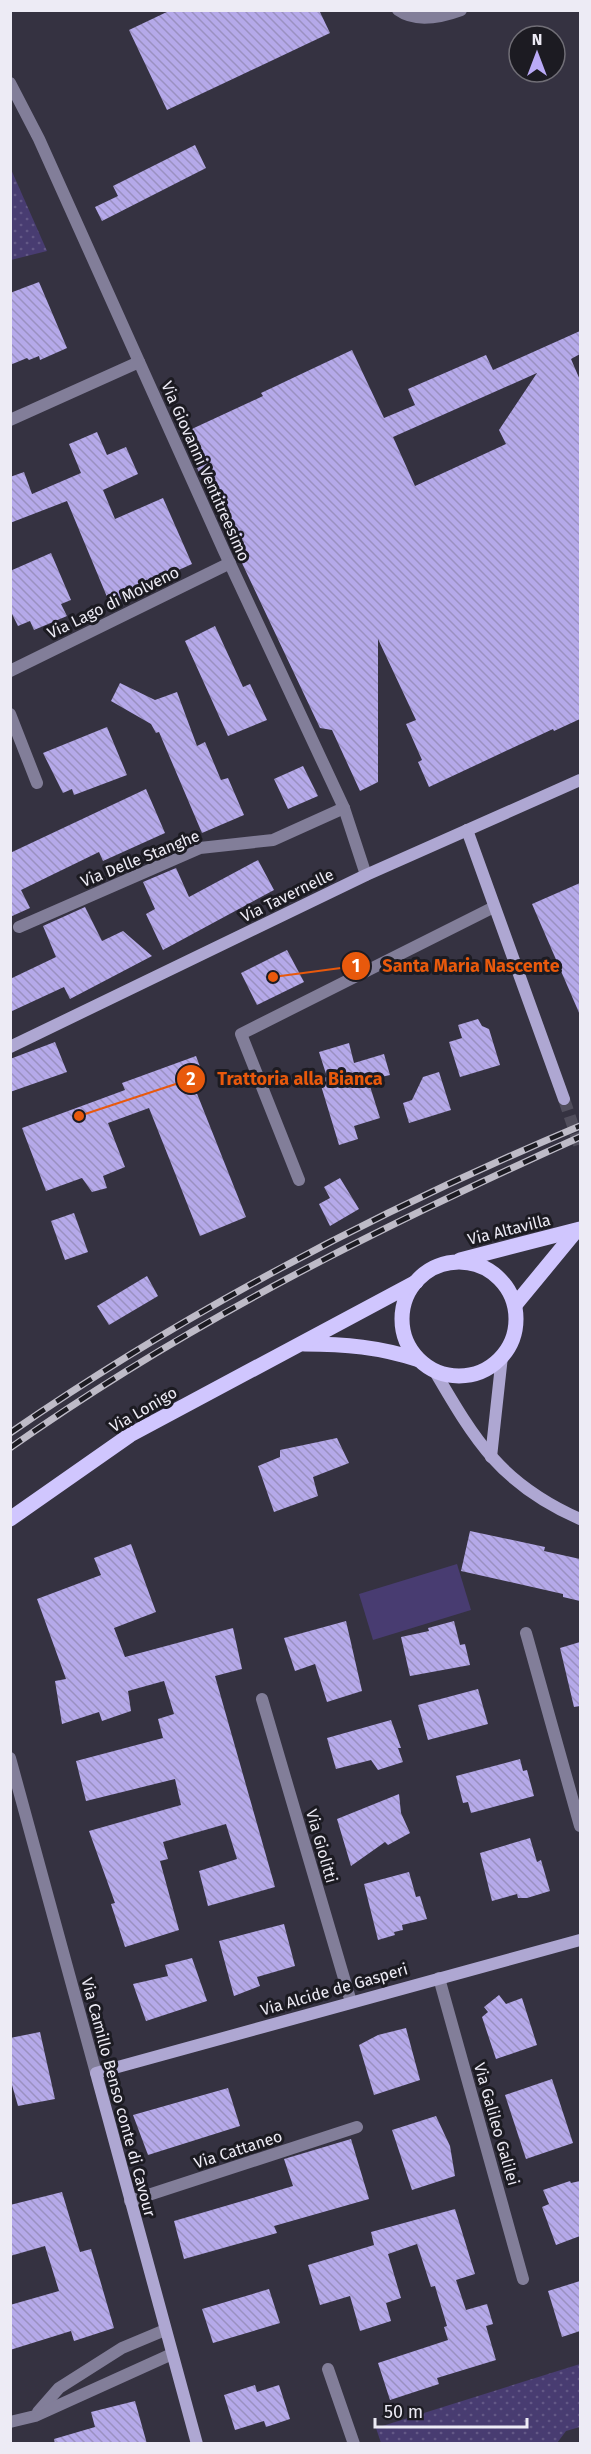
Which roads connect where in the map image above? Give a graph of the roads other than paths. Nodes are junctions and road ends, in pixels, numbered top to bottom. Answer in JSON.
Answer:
{"nodes":[{"id":1,"x":398,"y":10,"type":"edge"},
{"id":2,"x":460,"y":10,"type":"edge"},
{"id":3,"x":10,"y":83,"type":"edge"},
{"id":4,"x":139,"y":362,"type":"junction"},
{"id":5,"x":10,"y":420,"type":"edge"},
{"id":6,"x":230,"y":563,"type":"junction"},
{"id":7,"x":10,"y":671,"type":"edge"},
{"id":8,"x":10,"y":714,"type":"edge"},
{"id":9,"x":580,"y":780,"type":"edge"},
{"id":10,"x":37,"y":783,"type":"dead end"},
{"id":11,"x":344,"y":808,"type":"junction"},
{"id":12,"x":467,"y":830,"type":"junction"},
{"id":13,"x":366,"y":875,"type":"junction"},
{"id":14,"x":494,"y":907,"type":"junction"},
{"id":15,"x":19,"y":927,"type":"dead end"},
{"id":16,"x":10,"y":1047,"type":"edge"},
{"id":17,"x":564,"y":1099,"type":"tunnel mouth"},
{"id":18,"x":299,"y":1180,"type":"dead end"},
{"id":19,"x":578,"y":1230,"type":"edge"},
{"id":20,"x":452,"y":1263,"type":"junction"},
{"id":21,"x":416,"y":1282,"type":"junction"},
{"id":22,"x":515,"y":1305,"type":"junction"},
{"id":23,"x":301,"y":1344,"type":"junction"},
{"id":24,"x":502,"y":1356,"type":"junction"},
{"id":25,"x":420,"y":1360,"type":"junction"},
{"id":26,"x":434,"y":1370,"type":"junction"},
{"id":27,"x":491,"y":1457,"type":"junction"},
{"id":28,"x":580,"y":1518,"type":"edge"},
{"id":29,"x":10,"y":1519,"type":"edge"},
{"id":30,"x":526,"y":1633,"type":"dead end"},
{"id":31,"x":262,"y":1699,"type":"dead end"},
{"id":32,"x":10,"y":1758,"type":"edge"},
{"id":33,"x":580,"y":1826,"type":"edge"},
{"id":34,"x":580,"y":1940,"type":"edge"},
{"id":35,"x":439,"y":1978,"type":"junction"},
{"id":36,"x":351,"y":2002,"type":"junction"},
{"id":37,"x":96,"y":2073,"type":"junction"},
{"id":38,"x":357,"y":2127,"type":"dead end"},
{"id":39,"x":130,"y":2201,"type":"junction"},
{"id":40,"x":523,"y":2279,"type":"dead end"},
{"id":41,"x":165,"y":2330,"type":"junction"},
{"id":42,"x":172,"y":2354,"type":"junction"},
{"id":43,"x":328,"y":2369,"type":"dead end"},
{"id":44,"x":36,"y":2416,"type":"junction"},
{"id":45,"x":10,"y":2422,"type":"edge"},
{"id":46,"x":197,"y":2444,"type":"edge"},
{"id":47,"x":354,"y":2444,"type":"edge"}],
"edges":[{"from":1,"to":2,"type":"street"},
{"from":3,"to":4,"type":"street","name":"Via Giovanni Ventitreesimo"},
{"from":4,"to":5,"type":"street"},
{"from":4,"to":6,"type":"street","name":"Via Giovanni Ventitreesimo"},
{"from":6,"to":7,"type":"street","name":"Via Lago di Molveno"},
{"from":6,"to":11,"type":"street","name":"Via Giovanni Ventitreesimo"},
{"from":8,"to":10,"type":"street"},
{"from":9,"to":12,"type":"street","name":"Via Tavernelle"},
{"from":11,"to":13,"type":"street","name":"Via Giovanni Ventitreesimo"},
{"from":11,"to":15,"type":"street","name":"Via Delle Stanghe"},
{"from":12,"to":13,"type":"street","name":"Via Tavernelle"},
{"from":12,"to":14,"type":"street"},
{"from":13,"to":16,"type":"street","name":"Via Tavernelle"},
{"from":14,"to":17,"type":"street"},
{"from":14,"to":18,"type":"street"},
{"from":19,"to":20,"type":"main road","name":"Via Altavilla"},
{"from":19,"to":22,"type":"main road","name":"Via Altavilla"},
{"from":20,"to":21,"type":"main road"},
{"from":20,"to":22,"type":"main road"},
{"from":21,"to":23,"type":"main road","name":"Via Lonigo"},
{"from":21,"to":25,"type":"main road"},
{"from":22,"to":24,"type":"main road"},
{"from":23,"to":25,"type":"main road","name":"Via Lonigo"},
{"from":23,"to":29,"type":"main road","name":"Via Lonigo"},
{"from":24,"to":26,"type":"main road"},
{"from":24,"to":27,"type":"street"},
{"from":25,"to":26,"type":"main road"},
{"from":26,"to":27,"type":"street"},
{"from":27,"to":28,"type":"street"},
{"from":30,"to":33,"type":"street"},
{"from":31,"to":36,"type":"street","name":"Via Giolitti"},
{"from":32,"to":37,"type":"street","name":"Via Camillo Benso conte di Cavour"},
{"from":34,"to":35,"type":"street","name":"Via Alcide de Gasperi"},
{"from":35,"to":36,"type":"street","name":"Via Alcide de Gasperi"},
{"from":35,"to":40,"type":"street","name":"Via Galileo Galilei"},
{"from":36,"to":37,"type":"street","name":"Via Alcide de Gasperi"},
{"from":37,"to":39,"type":"street","name":"Via Camillo Benso conte di Cavour"},
{"from":38,"to":39,"type":"street","name":"Via Cattaneo"},
{"from":39,"to":41,"type":"street","name":"Via Camillo Benso conte di Cavour"},
{"from":41,"to":42,"type":"street","name":"Via Camillo Benso conte di Cavour"},
{"from":41,"to":44,"type":"street"},
{"from":42,"to":44,"type":"street"},
{"from":42,"to":46,"type":"street","name":"Via Camillo Benso conte di Cavour"},
{"from":43,"to":47,"type":"street"},
{"from":44,"to":45,"type":"street"}]}
